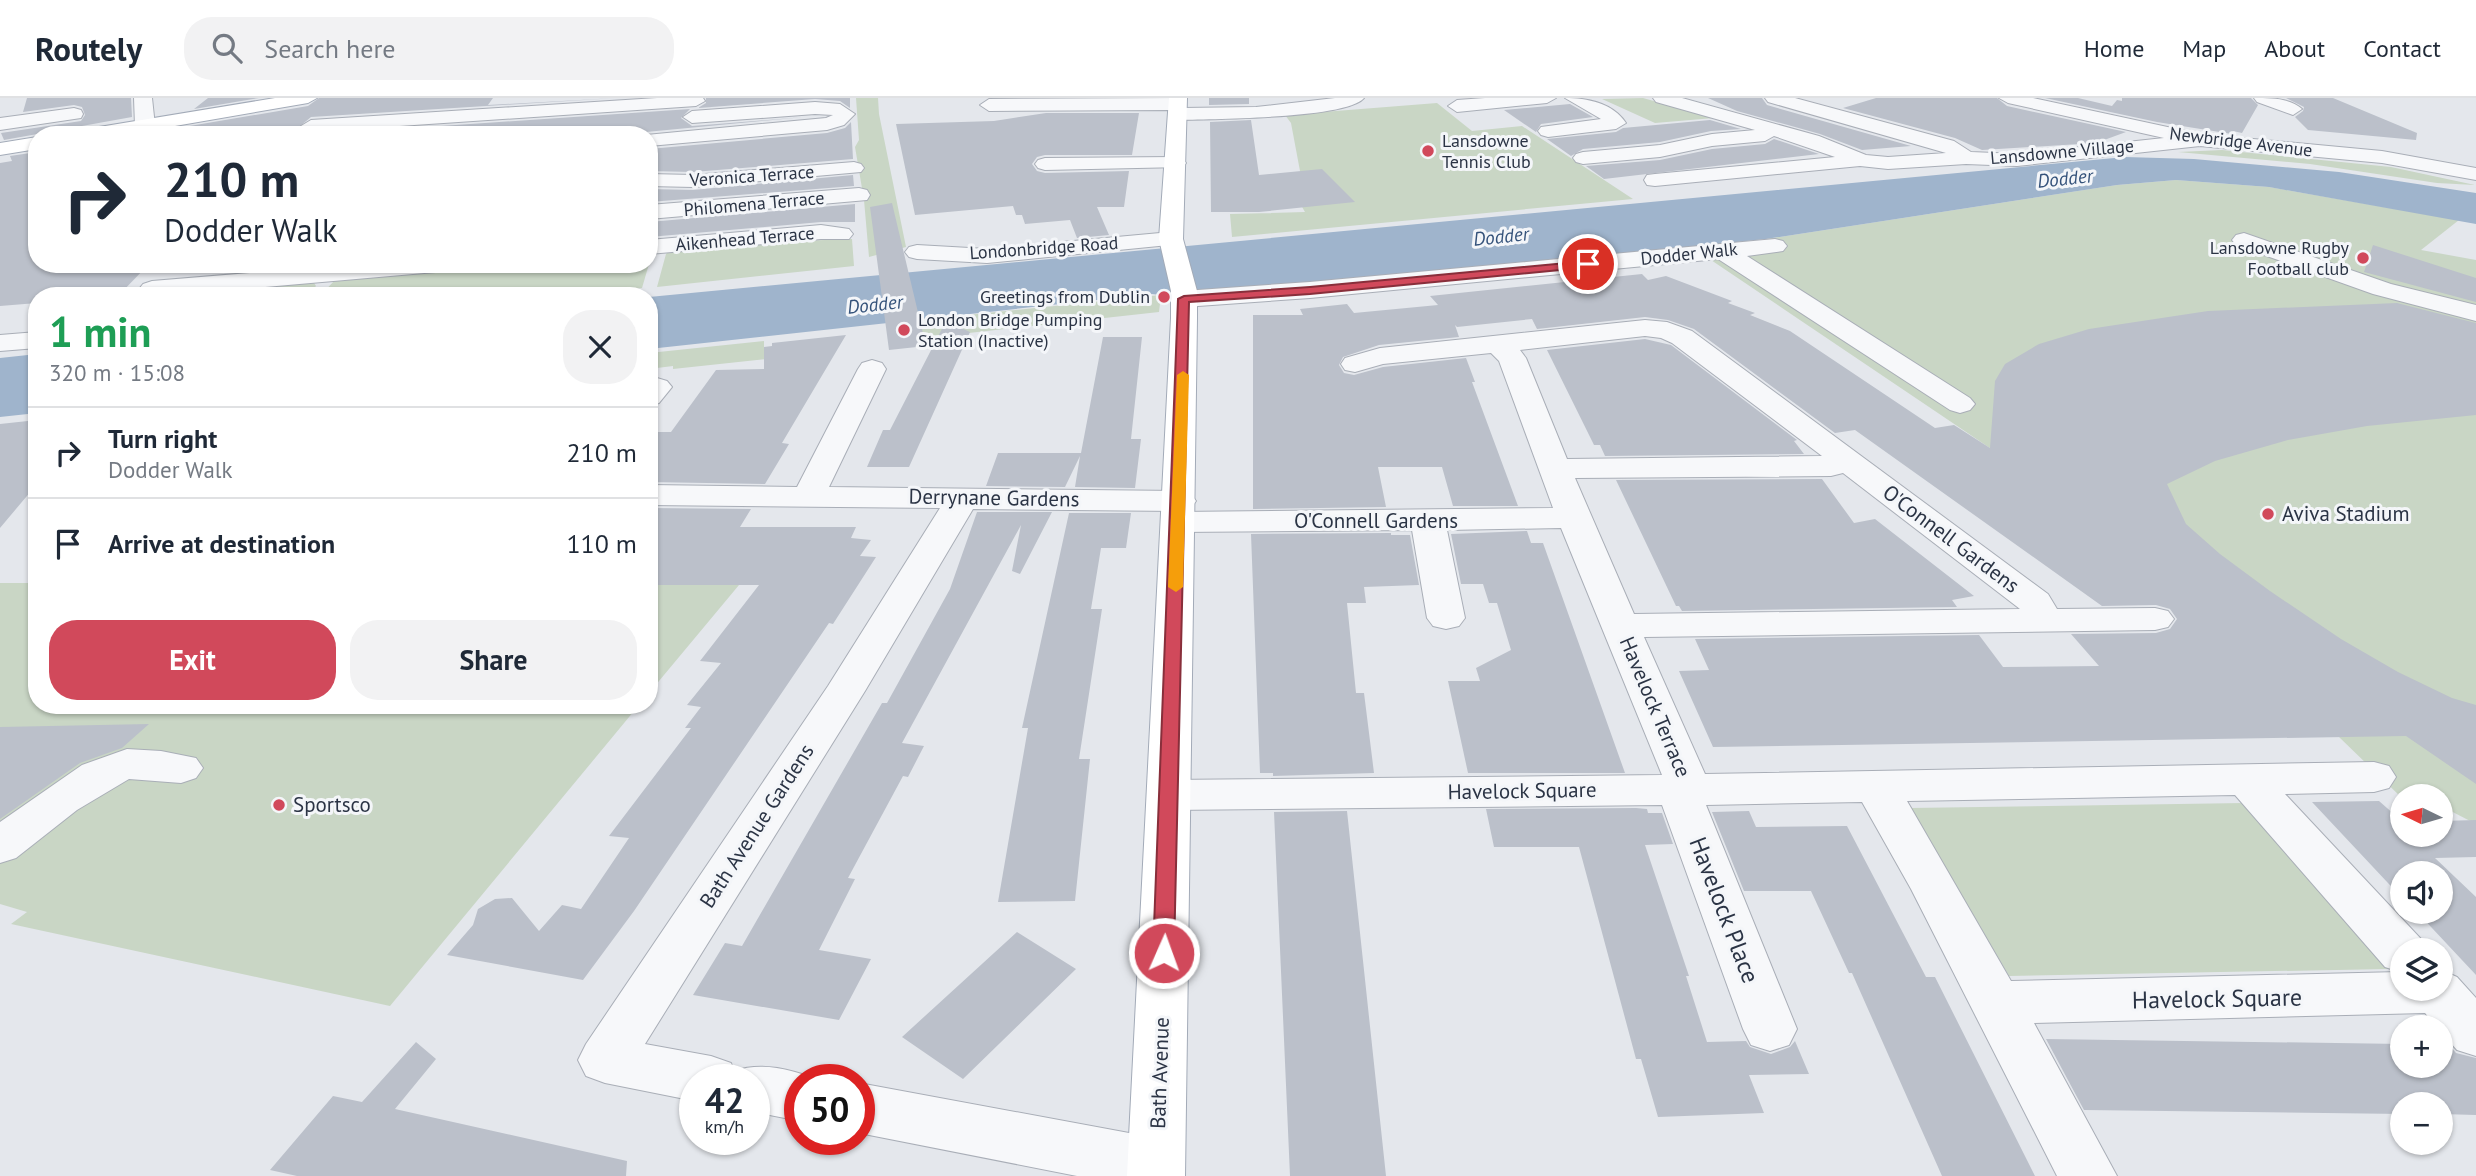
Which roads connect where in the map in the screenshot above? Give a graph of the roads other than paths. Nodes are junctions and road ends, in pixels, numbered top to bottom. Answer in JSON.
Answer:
{"nodes":[{"id":1,"x":143,"y":98,"type":"edge"},
{"id":2,"x":308,"y":98,"type":"edge"},
{"id":3,"x":498,"y":98,"type":"edge"},
{"id":4,"x":1355,"y":98,"type":"edge"},
{"id":5,"x":1547,"y":98,"type":"edge"},
{"id":6,"x":1574,"y":98,"type":"edge"},
{"id":7,"x":1662,"y":98,"type":"edge"},
{"id":8,"x":1774,"y":98,"type":"edge"},
{"id":9,"x":2008,"y":98,"type":"edge"},
{"id":10,"x":2263,"y":98,"type":"edge"},
{"id":11,"x":420,"y":101,"type":"dead end"},
{"id":12,"x":989,"y":105,"type":"dead end"},
{"id":13,"x":1177,"y":105,"type":"edge"},
{"id":14,"x":1457,"y":106,"type":"dead end"},
{"id":15,"x":327,"y":109,"type":"dead end"},
{"id":16,"x":2293,"y":109,"type":"dead end"},
{"id":17,"x":75,"y":114,"type":"dead end"},
{"id":18,"x":488,"y":115,"type":"junction"},
{"id":19,"x":1,"y":116,"type":"edge"},
{"id":20,"x":443,"y":118,"type":"junction"},
{"id":21,"x":394,"y":121,"type":"junction"},
{"id":22,"x":691,"y":123,"type":"edge"},
{"id":23,"x":145,"y":125,"type":"junction"},
{"id":24,"x":139,"y":126,"type":"edge"},
{"id":25,"x":310,"y":126,"type":"edge"},
{"id":26,"x":345,"y":126,"type":"edge"},
{"id":27,"x":437,"y":126,"type":"edge"},
{"id":28,"x":1548,"y":131,"type":"dead end"},
{"id":29,"x":1788,"y":134,"type":"junction"},
{"id":30,"x":1861,"y":134,"type":"dead end"},
{"id":31,"x":658,"y":136,"type":"edge"},
{"id":32,"x":839,"y":139,"type":"dead end"},
{"id":33,"x":1812,"y":140,"type":"junction"},
{"id":34,"x":2200,"y":140,"type":"junction"},
{"id":35,"x":2325,"y":141,"type":"dead end"},
{"id":36,"x":28,"y":144,"type":"edge"},
{"id":37,"x":0,"y":149,"type":"edge"},
{"id":38,"x":1583,"y":158,"type":"dead end"},
{"id":39,"x":1966,"y":158,"type":"junction"},
{"id":40,"x":2391,"y":159,"type":"junction"},
{"id":41,"x":1863,"y":161,"type":"junction"},
{"id":42,"x":1176,"y":163,"type":"junction"},
{"id":43,"x":1043,"y":164,"type":"dead end"},
{"id":44,"x":854,"y":169,"type":"dead end"},
{"id":45,"x":2476,"y":174,"type":"edge"},
{"id":46,"x":658,"y":180,"type":"edge"},
{"id":47,"x":676,"y":180,"type":"junction"},
{"id":48,"x":1656,"y":180,"type":"dead end"},
{"id":49,"x":859,"y":195,"type":"dead end"},
{"id":50,"x":659,"y":211,"type":"edge"},
{"id":51,"x":841,"y":234,"type":"dead end"},
{"id":52,"x":1004,"y":238,"type":"dead end"},
{"id":53,"x":2244,"y":240,"type":"dead end"},
{"id":54,"x":1172,"y":244,"type":"junction"},
{"id":55,"x":658,"y":246,"type":"edge"},
{"id":56,"x":1776,"y":246,"type":"dead end"},
{"id":57,"x":1723,"y":251,"type":"junction"},
{"id":58,"x":917,"y":252,"type":"dead end"},
{"id":59,"x":954,"y":254,"type":"junction"},
{"id":60,"x":167,"y":273,"type":"edge"},
{"id":61,"x":300,"y":273,"type":"edge"},
{"id":62,"x":154,"y":287,"type":"edge"},
{"id":63,"x":189,"y":287,"type":"edge"},
{"id":64,"x":1184,"y":295,"type":"junction"},
{"id":65,"x":2476,"y":313,"type":"edge"},
{"id":66,"x":28,"y":341,"type":"edge"},
{"id":67,"x":0,"y":343,"type":"edge"},
{"id":68,"x":1498,"y":344,"type":"junction"},
{"id":69,"x":1355,"y":364,"type":"dead end"},
{"id":70,"x":872,"y":369,"type":"dead end"},
{"id":71,"x":1960,"y":404,"type":"dead end"},
{"id":72,"x":1849,"y":462,"type":"junction"},
{"id":73,"x":1555,"y":469,"type":"junction"},
{"id":74,"x":658,"y":495,"type":"edge"},
{"id":75,"x":809,"y":495,"type":"junction"},
{"id":76,"x":963,"y":498,"type":"junction"},
{"id":77,"x":1178,"y":511,"type":"junction"},
{"id":78,"x":1574,"y":518,"type":"junction"},
{"id":79,"x":1428,"y":520,"type":"junction"},
{"id":80,"x":1446,"y":618,"type":"dead end"},
{"id":81,"x":2155,"y":619,"type":"dead end"},
{"id":82,"x":2045,"y":622,"type":"junction"},
{"id":83,"x":1620,"y":626,"type":"junction"},
{"id":84,"x":181,"y":768,"type":"dead end"},
{"id":85,"x":2374,"y":777,"type":"dead end"},
{"id":86,"x":2245,"y":778,"type":"junction"},
{"id":87,"x":1875,"y":785,"type":"junction"},
{"id":88,"x":1684,"y":789,"type":"junction"},
{"id":89,"x":1169,"y":794,"type":"junction"},
{"id":90,"x":0,"y":846,"type":"edge"},
{"id":91,"x":2390,"y":939,"type":"edge"},
{"id":92,"x":2390,"y":992,"type":"edge"},
{"id":93,"x":2446,"y":1001,"type":"edge"},
{"id":94,"x":1995,"y":1003,"type":"junction"},
{"id":95,"x":1770,"y":1029,"type":"dead end"},
{"id":96,"x":2476,"y":1034,"type":"edge"},
{"id":97,"x":679,"y":1074,"type":"edge"},
{"id":98,"x":875,"y":1111,"type":"edge"},
{"id":99,"x":1156,"y":1170,"type":"edge"},
{"id":100,"x":2088,"y":1176,"type":"edge"}],
"edges":[{"from":1,"to":23,"type":"street"},
{"from":2,"to":23,"type":"main road"},
{"from":3,"to":18,"type":"street"},
{"from":4,"to":13,"type":"street"},
{"from":5,"to":14,"type":"street"},
{"from":6,"to":28,"type":"street"},
{"from":7,"to":29,"type":"street","name":"Lansdowne Village"},
{"from":8,"to":39,"type":"street","name":"Lansdowne Village"},
{"from":9,"to":34,"type":"street","name":"Newbridge Avenue"},
{"from":10,"to":16,"type":"street"},
{"from":11,"to":21,"type":"street"},
{"from":12,"to":13,"type":"street"},
{"from":13,"to":42,"type":"main road"},
{"from":15,"to":25,"type":"street"},
{"from":17,"to":19,"type":"street"},
{"from":18,"to":20,"type":"street"},
{"from":18,"to":22,"type":"street"},
{"from":20,"to":21,"type":"street"},
{"from":20,"to":27,"type":"street"},
{"from":21,"to":26,"type":"street"},
{"from":22,"to":22,"type":"street"},
{"from":22,"to":31,"type":"street"},
{"from":22,"to":32,"type":"street"},
{"from":22,"to":47,"type":"street"},
{"from":23,"to":24,"type":"main road"},
{"from":29,"to":33,"type":"street","name":"Lansdowne Village"},
{"from":29,"to":38,"type":"street","name":"Lansdowne Village"},
{"from":30,"to":33,"type":"street","name":"Lansdowne Village"},
{"from":33,"to":41,"type":"street","name":"Lansdowne Village"},
{"from":34,"to":39,"type":"street","name":"Lansdowne Village"},
{"from":34,"to":40,"type":"street","name":"Newbridge Avenue"},
{"from":35,"to":40,"type":"street"},
{"from":36,"to":37,"type":"main road"},
{"from":39,"to":41,"type":"street","name":"Lansdowne Village"},
{"from":40,"to":45,"type":"street","name":"Newbridge Avenue"},
{"from":41,"to":48,"type":"street","name":"Lansdowne Village"},
{"from":42,"to":43,"type":"street"},
{"from":42,"to":54,"type":"main road"},
{"from":44,"to":47,"type":"street","name":"Veronica Terrace"},
{"from":46,"to":47,"type":"street","name":"Veronica Terrace"},
{"from":47,"to":50,"type":"street"},
{"from":49,"to":50,"type":"street","name":"Philomena Terrace"},
{"from":51,"to":55,"type":"street","name":"Aikenhead Terrace"},
{"from":52,"to":59,"type":"street"},
{"from":53,"to":65,"type":"street"},
{"from":54,"to":59,"type":"street","name":"Londonbridge Road"},
{"from":54,"to":64,"type":"main road","name":"Bath Avenue"},
{"from":56,"to":57,"type":"street","name":"Dodder Walk"},
{"from":57,"to":64,"type":"street","name":"Dodder Walk"},
{"from":57,"to":71,"type":"street"},
{"from":58,"to":59,"type":"street","name":"Londonbridge Road"},
{"from":60,"to":62,"type":"street"},
{"from":61,"to":63,"type":"street"},
{"from":64,"to":77,"type":"main road","name":"Bath Avenue"},
{"from":66,"to":67,"type":"street"},
{"from":68,"to":69,"type":"street","name":"O'Connell Gardens"},
{"from":68,"to":72,"type":"street","name":"O'Connell Gardens"},
{"from":68,"to":73,"type":"street"},
{"from":70,"to":75,"type":"street"},
{"from":72,"to":73,"type":"street"},
{"from":72,"to":82,"type":"street","name":"O'Connell Gardens"},
{"from":73,"to":78,"type":"street"},
{"from":74,"to":75,"type":"street","name":"Derrynane Gardens"},
{"from":75,"to":76,"type":"street","name":"Derrynane Gardens"},
{"from":76,"to":77,"type":"street","name":"Derrynane Gardens"},
{"from":76,"to":97,"type":"street","name":"Bath Avenue Gardens"},
{"from":77,"to":79,"type":"street","name":"O'Connell Gardens"},
{"from":77,"to":89,"type":"main road","name":"Bath Avenue"},
{"from":78,"to":79,"type":"street","name":"O'Connell Gardens"},
{"from":78,"to":83,"type":"street"},
{"from":79,"to":80,"type":"street"},
{"from":81,"to":82,"type":"street"},
{"from":82,"to":83,"type":"street"},
{"from":83,"to":88,"type":"street","name":"Havelock Terrace"},
{"from":84,"to":90,"type":"street"},
{"from":85,"to":86,"type":"street","name":"Havelock Square"},
{"from":86,"to":87,"type":"street","name":"Havelock Square"},
{"from":86,"to":91,"type":"street"},
{"from":87,"to":88,"type":"street","name":"Havelock Square"},
{"from":87,"to":94,"type":"street"},
{"from":88,"to":89,"type":"street","name":"Havelock Square"},
{"from":88,"to":95,"type":"street","name":"Havelock Place"},
{"from":89,"to":99,"type":"main road","name":"Bath Avenue"},
{"from":92,"to":94,"type":"street","name":"Havelock Square"},
{"from":93,"to":96,"type":"street","name":"Havelock Square"},
{"from":94,"to":100,"type":"street"},
{"from":98,"to":99,"type":"street"}]}
